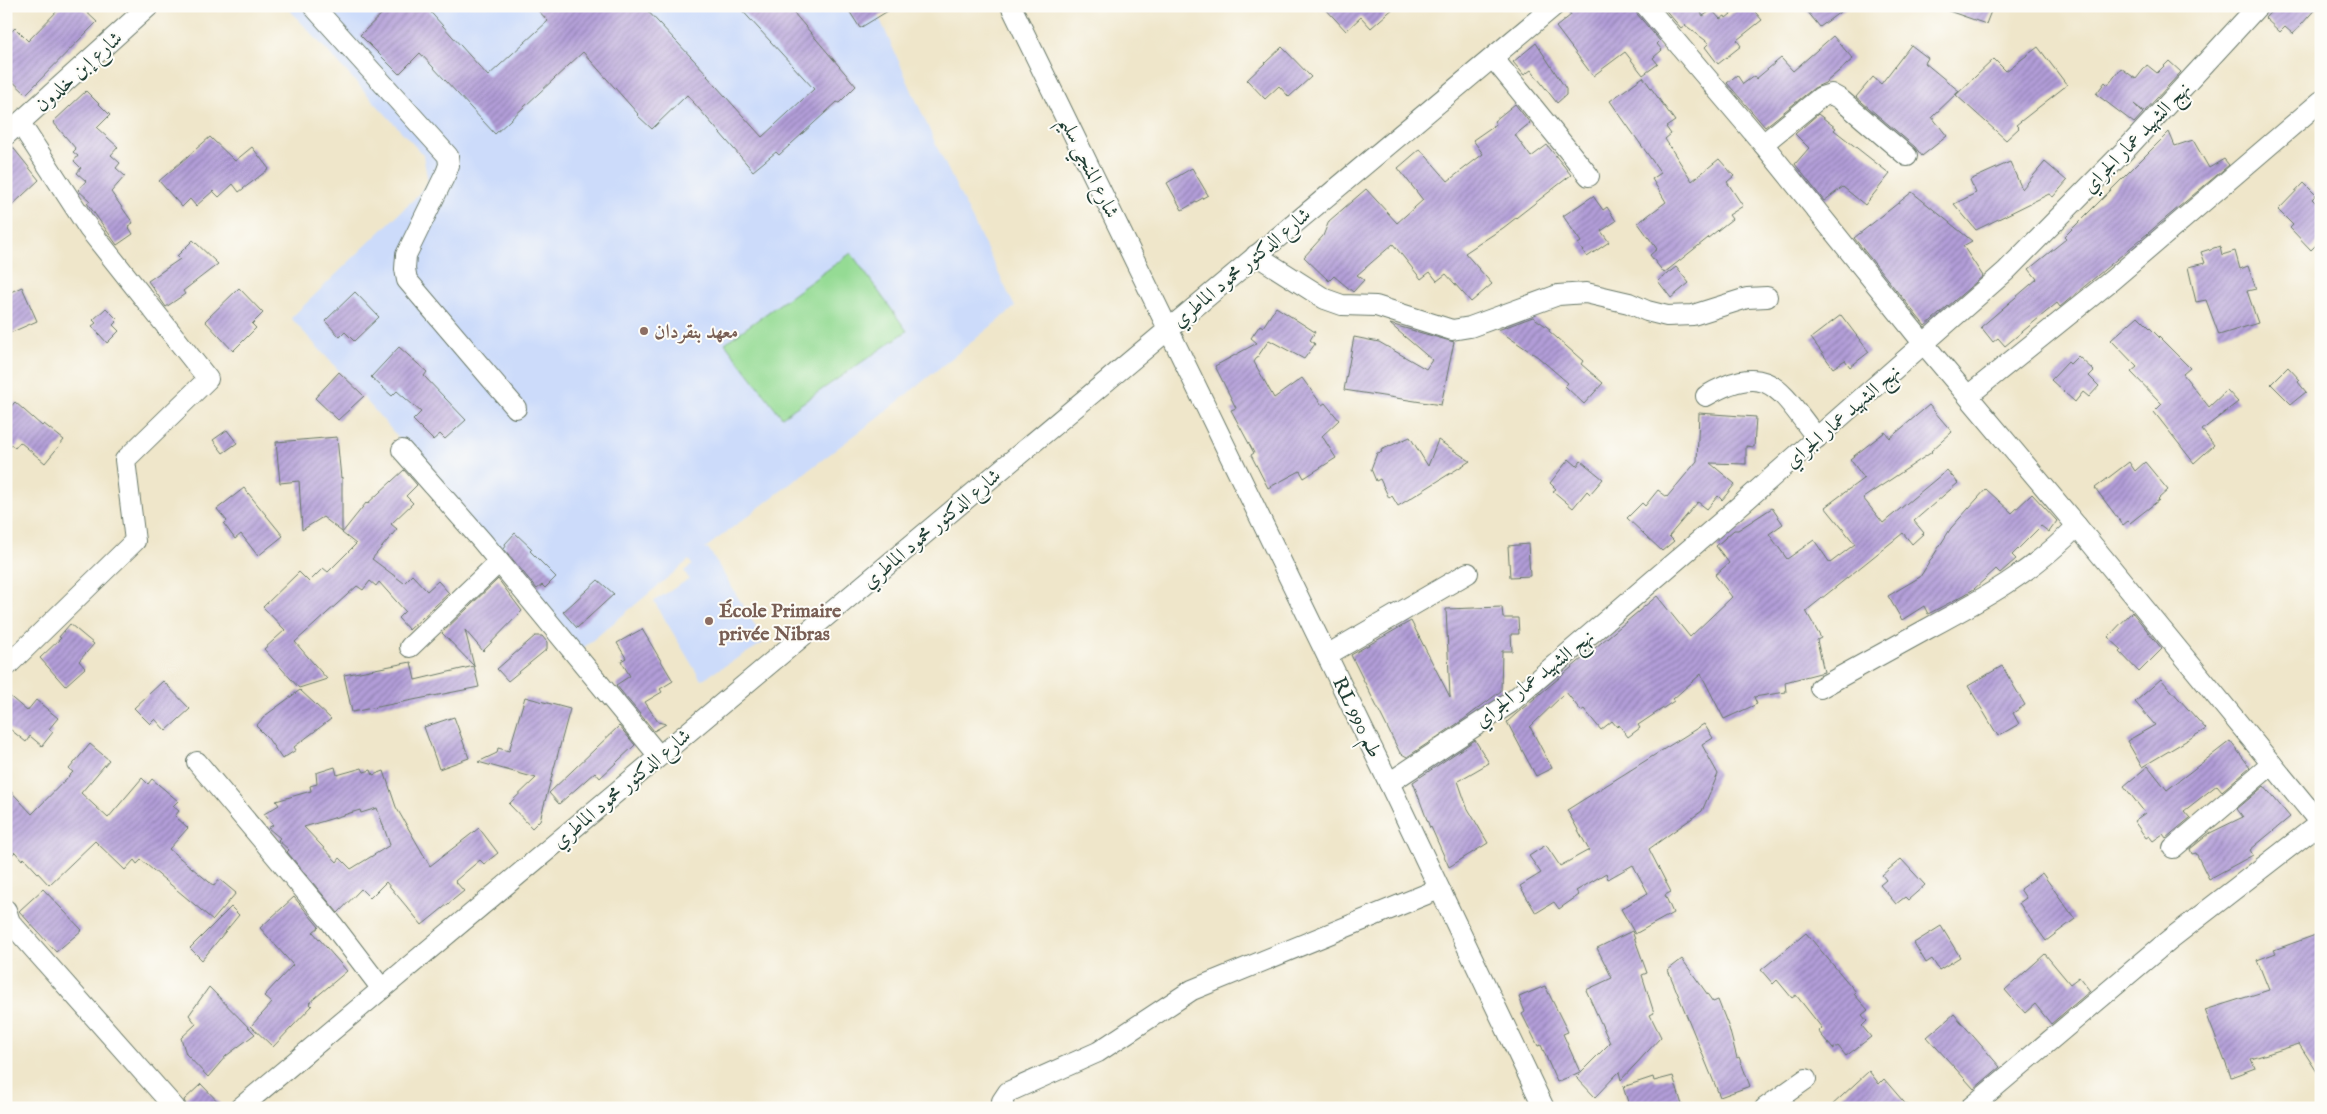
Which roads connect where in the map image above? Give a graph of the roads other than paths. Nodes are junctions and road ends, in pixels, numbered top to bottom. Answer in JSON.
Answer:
{"nodes":[{"id":1,"x":149,"y":6,"type":"edge"},
{"id":2,"x":313,"y":6,"type":"edge"},
{"id":3,"x":1011,"y":6,"type":"edge"},
{"id":4,"x":1554,"y":6,"type":"edge"},
{"id":5,"x":1646,"y":6,"type":"edge"},
{"id":6,"x":2258,"y":6,"type":"edge"},
{"id":7,"x":1493,"y":58,"type":"junction"},
{"id":8,"x":2321,"y":100,"type":"edge"},
{"id":9,"x":13,"y":129,"type":"edge"},
{"id":10,"x":1764,"y":144,"type":"junction"},
{"id":11,"x":1907,"y":156,"type":"dead end"},
{"id":12,"x":1589,"y":176,"type":"dead end"},
{"id":13,"x":1256,"y":254,"type":"junction"},
{"id":14,"x":1767,"y":297,"type":"dead end"},
{"id":15,"x":1169,"y":328,"type":"junction"},
{"id":16,"x":1924,"y":344,"type":"junction"},
{"id":17,"x":1969,"y":395,"type":"junction"},
{"id":18,"x":1706,"y":396,"type":"dead end"},
{"id":19,"x":516,"y":408,"type":"dead end"},
{"id":20,"x":1817,"y":438,"type":"junction"},
{"id":21,"x":402,"y":450,"type":"dead end"},
{"id":22,"x":2078,"y":526,"type":"junction"},
{"id":23,"x":499,"y":562,"type":"junction"},
{"id":24,"x":1468,"y":573,"type":"dead end"},
{"id":25,"x":410,"y":646,"type":"dead end"},
{"id":26,"x":1327,"y":655,"type":"junction"},
{"id":27,"x":6,"y":667,"type":"edge"},
{"id":28,"x":1820,"y":688,"type":"dead end"},
{"id":29,"x":659,"y":756,"type":"junction"},
{"id":30,"x":196,"y":762,"type":"dead end"},
{"id":31,"x":2272,"y":764,"type":"junction"},
{"id":32,"x":1389,"y":782,"type":"junction"},
{"id":33,"x":2318,"y":817,"type":"edge"},
{"id":34,"x":2173,"y":848,"type":"dead end"},
{"id":35,"x":1439,"y":888,"type":"junction"},
{"id":36,"x":6,"y":910,"type":"edge"},
{"id":37,"x":382,"y":989,"type":"junction"},
{"id":38,"x":1806,"y":1079,"type":"dead end"},
{"id":39,"x":243,"y":1106,"type":"edge"},
{"id":40,"x":176,"y":1108,"type":"edge"},
{"id":41,"x":1004,"y":1108,"type":"edge"},
{"id":42,"x":1544,"y":1108,"type":"edge"},
{"id":43,"x":1765,"y":1108,"type":"edge"},
{"id":44,"x":1970,"y":1108,"type":"edge"}],
"edges":[{"from":1,"to":9,"type":"street","name":"شارع إبن خلدون"},
{"from":2,"to":19,"type":"street"},
{"from":3,"to":15,"type":"street","name":"شارع المنجي سليم"},
{"from":4,"to":7,"type":"street","name":"شارع الدكتور محمود الماطري"},
{"from":5,"to":10,"type":"street"},
{"from":6,"to":16,"type":"street","name":"نهج الشهيد عمار الجراي"},
{"from":7,"to":12,"type":"street"},
{"from":7,"to":13,"type":"street","name":"شارع الدكتور محمود الماطري"},
{"from":8,"to":17,"type":"street"},
{"from":9,"to":27,"type":"street"},
{"from":10,"to":11,"type":"street"},
{"from":10,"to":16,"type":"street"},
{"from":13,"to":14,"type":"street"},
{"from":13,"to":15,"type":"street","name":"شارع الدكتور محمود الماطري"},
{"from":15,"to":26,"type":"street","name":"RL طم 990"},
{"from":15,"to":29,"type":"street","name":"شارع الدكتور محمود الماطري"},
{"from":16,"to":17,"type":"street"},
{"from":16,"to":20,"type":"street","name":"نهج الشهيد عمار الجراي"},
{"from":17,"to":22,"type":"street"},
{"from":18,"to":20,"type":"street"},
{"from":20,"to":32,"type":"street","name":"نهج الشهيد عمار الجراي"},
{"from":21,"to":23,"type":"street"},
{"from":22,"to":28,"type":"street"},
{"from":22,"to":31,"type":"street"},
{"from":23,"to":25,"type":"street"},
{"from":23,"to":29,"type":"street"},
{"from":24,"to":26,"type":"street"},
{"from":26,"to":32,"type":"street","name":"RL طم 990"},
{"from":29,"to":37,"type":"street","name":"شارع الدكتور محمود الماطري"},
{"from":30,"to":37,"type":"street"},
{"from":31,"to":33,"type":"street"},
{"from":31,"to":34,"type":"street"},
{"from":32,"to":35,"type":"street","name":"RL طم 990"},
{"from":33,"to":44,"type":"street"},
{"from":35,"to":41,"type":"street"},
{"from":35,"to":42,"type":"street","name":"RL طم 990"},
{"from":36,"to":40,"type":"street"},
{"from":37,"to":39,"type":"street","name":"شارع الدكتور محمود الماطري"},
{"from":38,"to":43,"type":"street"}]}
